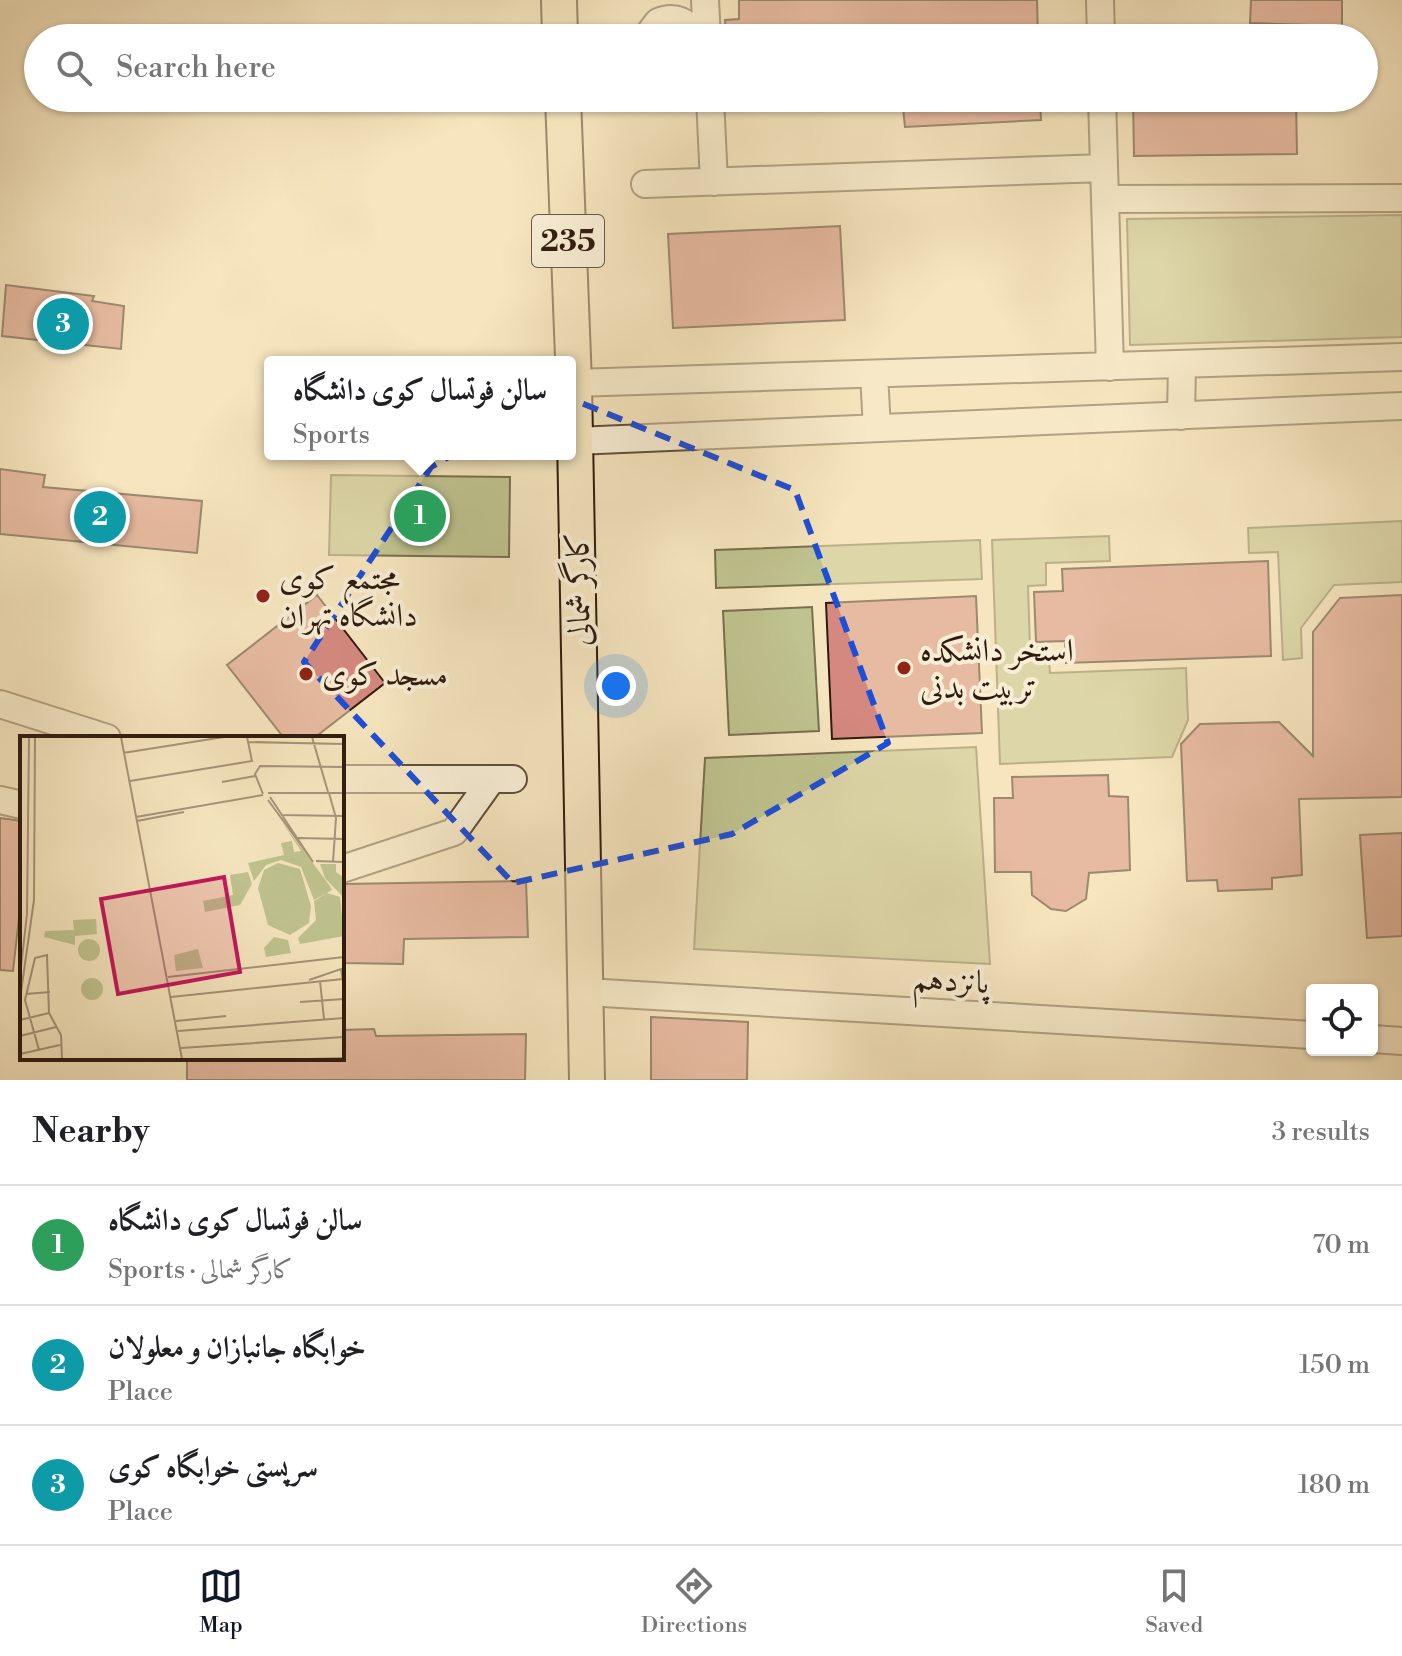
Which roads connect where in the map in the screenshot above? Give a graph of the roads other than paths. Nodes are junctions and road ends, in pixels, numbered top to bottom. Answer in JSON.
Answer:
{"nodes":[{"id":1,"x":559,"y":0,"type":"edge"},
{"id":2,"x":705,"y":0,"type":"edge"},
{"id":3,"x":1100,"y":0,"type":"edge"},
{"id":4,"x":560,"y":24,"type":"edge"},
{"id":5,"x":657,"y":24,"type":"edge"},
{"id":6,"x":684,"y":24,"type":"edge"},
{"id":7,"x":706,"y":24,"type":"edge"},
{"id":8,"x":1101,"y":24,"type":"edge"},
{"id":9,"x":564,"y":112,"type":"edge"},
{"id":10,"x":711,"y":112,"type":"edge"},
{"id":11,"x":1102,"y":112,"type":"edge"},
{"id":12,"x":1104,"y":168,"type":"junction"},
{"id":13,"x":714,"y":182,"type":"junction"},
{"id":14,"x":645,"y":184,"type":"dead end"},
{"id":15,"x":1402,"y":198,"type":"edge"},
{"id":16,"x":1105,"y":199,"type":"junction"},
{"id":17,"x":573,"y":356,"type":"edge"},
{"id":18,"x":1402,"y":357,"type":"edge"},
{"id":19,"x":1182,"y":364,"type":"junction"},
{"id":20,"x":1110,"y":367,"type":"junction"},
{"id":21,"x":874,"y":375,"type":"junction"},
{"id":22,"x":576,"y":383,"type":"edge"},
{"id":23,"x":1402,"y":406,"type":"edge"},
{"id":24,"x":1181,"y":416,"type":"junction"},
{"id":25,"x":877,"y":428,"type":"junction"},
{"id":26,"x":576,"y":441,"type":"edge"},
{"id":27,"x":575,"y":460,"type":"edge"},
{"id":28,"x":0,"y":704,"type":"edge"},
{"id":29,"x":101,"y":736,"type":"edge"},
{"id":30,"x":344,"y":779,"type":"edge"},
{"id":31,"x":0,"y":800,"type":"edge"},
{"id":32,"x":20,"y":805,"type":"edge"},
{"id":33,"x":344,"y":868,"type":"edge"},
{"id":34,"x":586,"y":992,"type":"junction"},
{"id":35,"x":1306,"y":1035,"type":"edge"},
{"id":36,"x":1378,"y":1039,"type":"edge"},
{"id":37,"x":1402,"y":1041,"type":"edge"},
{"id":38,"x":587,"y":1080,"type":"edge"}],
"edges":[{"from":1,"to":4,"type":"main road"},
{"from":2,"to":7,"type":"street"},
{"from":3,"to":8,"type":"street"},
{"from":5,"to":6,"type":"street"},
{"from":9,"to":17,"type":"main road","name":"کارگر شمالی","number":"235"},
{"from":10,"to":13,"type":"street"},
{"from":11,"to":12,"type":"street"},
{"from":12,"to":13,"type":"street"},
{"from":12,"to":16,"type":"street"},
{"from":13,"to":14,"type":"street"},
{"from":15,"to":16,"type":"street"},
{"from":16,"to":20,"type":"street"},
{"from":18,"to":19,"type":"street"},
{"from":19,"to":20,"type":"street"},
{"from":19,"to":24,"type":"street"},
{"from":20,"to":21,"type":"street"},
{"from":21,"to":22,"type":"street"},
{"from":21,"to":25,"type":"street"},
{"from":23,"to":24,"type":"street"},
{"from":24,"to":25,"type":"street"},
{"from":25,"to":26,"type":"street"},
{"from":27,"to":34,"type":"main road","name":"کارگر شمالی","number":"235"},
{"from":28,"to":29,"type":"street"},
{"from":30,"to":33,"type":"street"},
{"from":31,"to":32,"type":"street"},
{"from":34,"to":35,"type":"street","name":"پانزدهم"},
{"from":34,"to":38,"type":"main road","name":"کارگر شمالی","number":"235"},
{"from":36,"to":37,"type":"street"}]}
